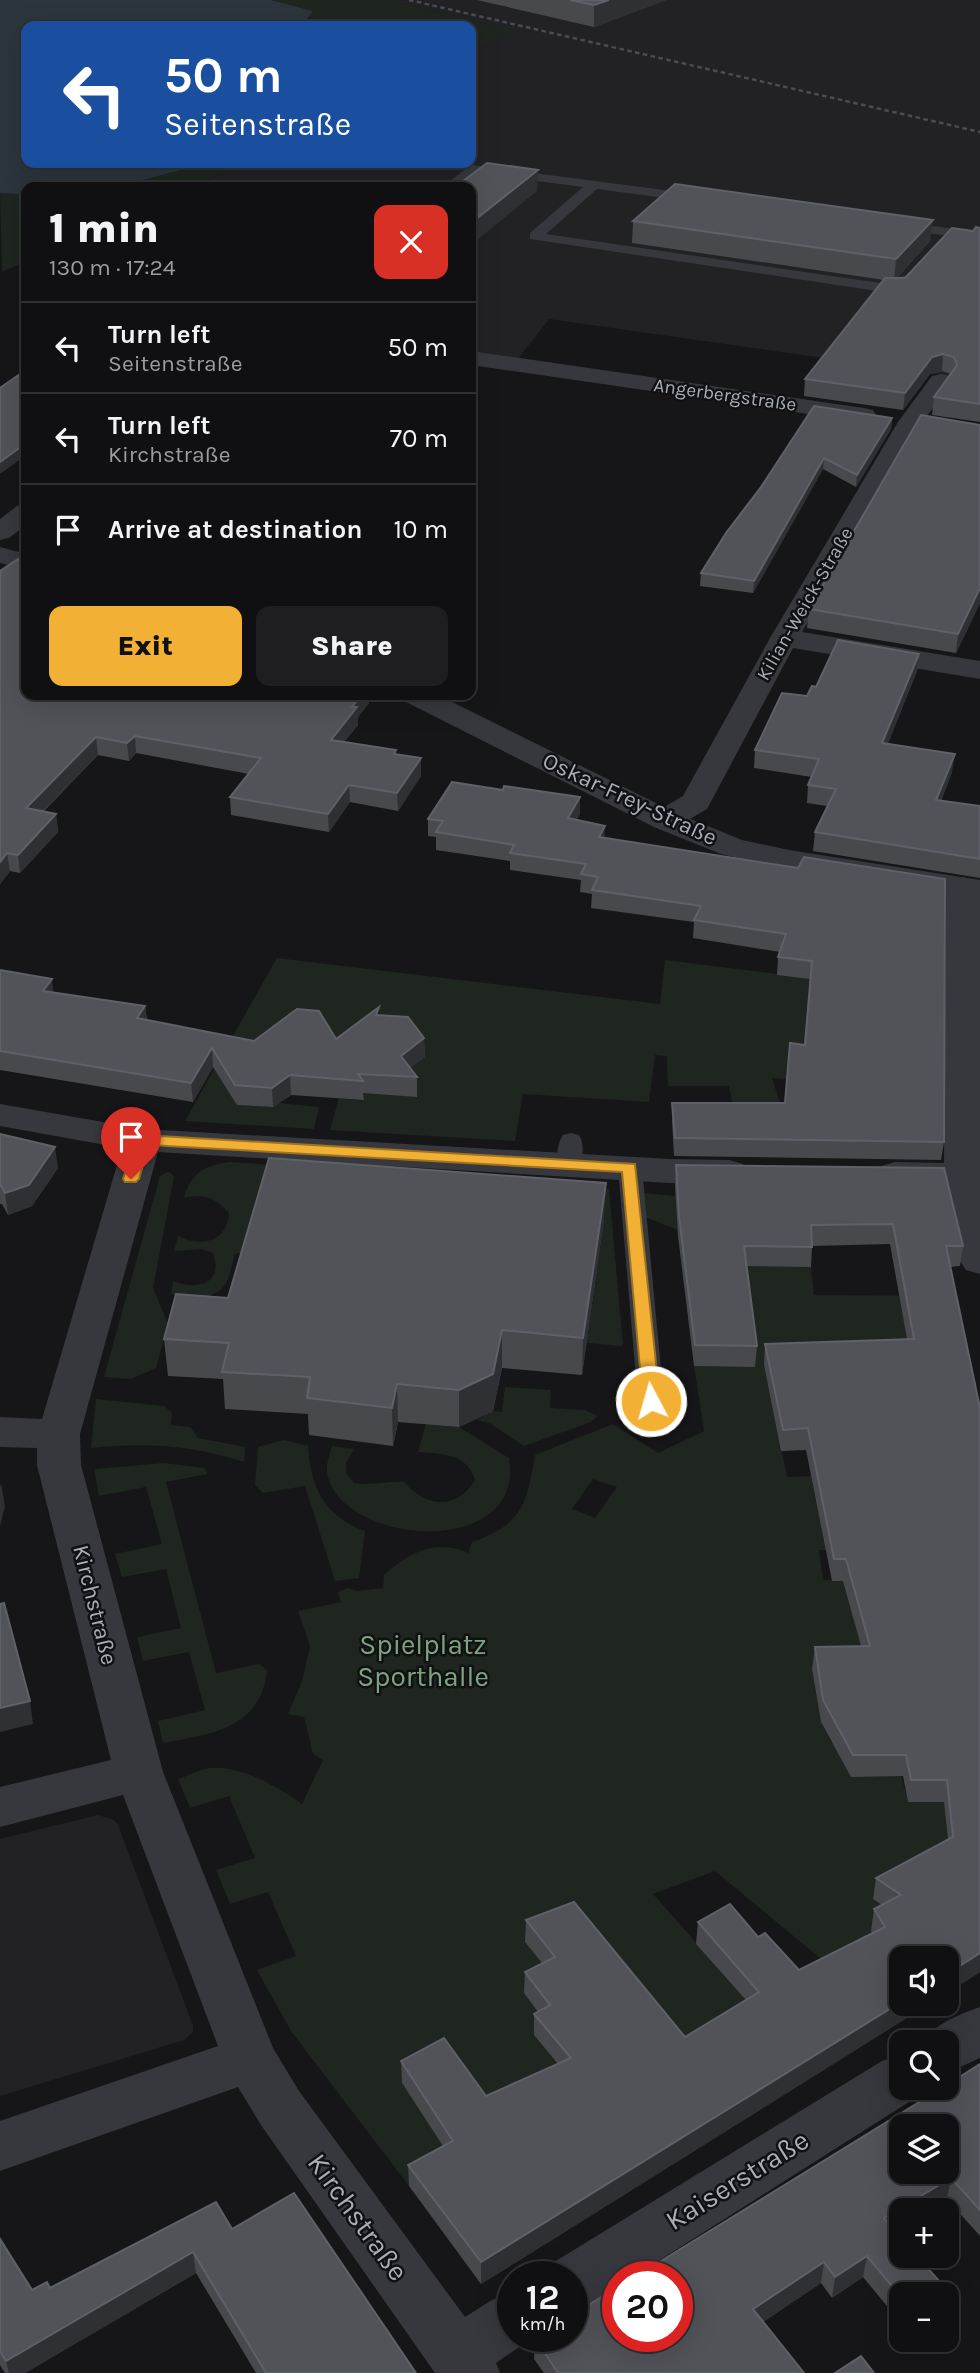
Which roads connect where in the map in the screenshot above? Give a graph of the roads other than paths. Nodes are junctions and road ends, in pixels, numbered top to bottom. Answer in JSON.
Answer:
{"nodes":[{"id":1,"x":454,"y":182,"type":"edge"},
{"id":2,"x":594,"y":185,"type":"junction"},
{"id":3,"x":703,"y":200,"type":"edge"},
{"id":4,"x":882,"y":223,"type":"edge"},
{"id":5,"x":980,"y":236,"type":"edge"},
{"id":6,"x":915,"y":270,"type":"edge"},
{"id":7,"x":476,"y":359,"type":"edge"},
{"id":8,"x":941,"y":381,"type":"dead end"},
{"id":9,"x":922,"y":423,"type":"junction"},
{"id":10,"x":21,"y":516,"type":"edge"},
{"id":11,"x":0,"y":532,"type":"edge"},
{"id":12,"x":0,"y":555,"type":"edge"},
{"id":13,"x":21,"y":561,"type":"edge"},
{"id":14,"x":784,"y":638,"type":"junction"},
{"id":15,"x":980,"y":670,"type":"edge"},
{"id":16,"x":425,"y":700,"type":"edge"},
{"id":17,"x":665,"y":820,"type":"junction"},
{"id":18,"x":972,"y":889,"type":"edge"},
{"id":19,"x":0,"y":1115,"type":"edge"},
{"id":20,"x":143,"y":1140,"type":"junction"},
{"id":21,"x":630,"y":1168,"type":"junction"},
{"id":22,"x":763,"y":1172,"type":"edge"},
{"id":23,"x":857,"y":1173,"type":"edge"},
{"id":24,"x":972,"y":1175,"type":"edge"},
{"id":25,"x":980,"y":1261,"type":"edge"},
{"id":26,"x":651,"y":1401,"type":"dead end"},
{"id":27,"x":0,"y":1432,"type":"edge"},
{"id":28,"x":59,"y":1434,"type":"junction"},
{"id":29,"x":139,"y":1772,"type":"junction"},
{"id":30,"x":0,"y":1807,"type":"edge"},
{"id":31,"x":980,"y":2030,"type":"edge"},
{"id":32,"x":959,"y":2043,"type":"edge"},
{"id":33,"x":250,"y":2059,"type":"junction"},
{"id":34,"x":889,"y":2085,"type":"edge"},
{"id":35,"x":0,"y":2146,"type":"edge"},
{"id":36,"x":588,"y":2273,"type":"edge"},
{"id":37,"x":497,"y":2333,"type":"edge"},
{"id":38,"x":463,"y":2363,"type":"edge"}],
"edges":[{"from":1,"to":2,"type":"lane"},
{"from":2,"to":3,"type":"lane"},
{"from":2,"to":6,"type":"lane"},
{"from":4,"to":5,"type":"lane"},
{"from":7,"to":9,"type":"street","name":"Angerbergstraße"},
{"from":8,"to":9,"type":"street","name":"Kilian-Weick-Straße"},
{"from":9,"to":14,"type":"street","name":"Kilian-Weick-Straße"},
{"from":10,"to":11,"type":"street"},
{"from":12,"to":13,"type":"street"},
{"from":14,"to":15,"type":"street"},
{"from":14,"to":17,"type":"street","name":"Kilian-Weick-Straße"},
{"from":16,"to":17,"type":"street","name":"Oskar-Frey-Straße"},
{"from":17,"to":18,"type":"street","name":"Oskar-Frey-Straße"},
{"from":18,"to":24,"type":"street"},
{"from":19,"to":20,"type":"street"},
{"from":20,"to":21,"type":"street"},
{"from":20,"to":28,"type":"street","name":"Kirchstraße"},
{"from":21,"to":22,"type":"street"},
{"from":21,"to":26,"type":"lane"},
{"from":23,"to":24,"type":"street"},
{"from":24,"to":25,"type":"street"},
{"from":27,"to":28,"type":"street"},
{"from":28,"to":29,"type":"street","name":"Kirchstraße"},
{"from":29,"to":30,"type":"street"},
{"from":29,"to":33,"type":"street","name":"Kirchstraße"},
{"from":31,"to":32,"type":"street"},
{"from":33,"to":35,"type":"street"},
{"from":33,"to":38,"type":"street","name":"Kirchstraße"},
{"from":34,"to":36,"type":"street","name":"Kaiserstraße"},
{"from":37,"to":38,"type":"street"}]}
